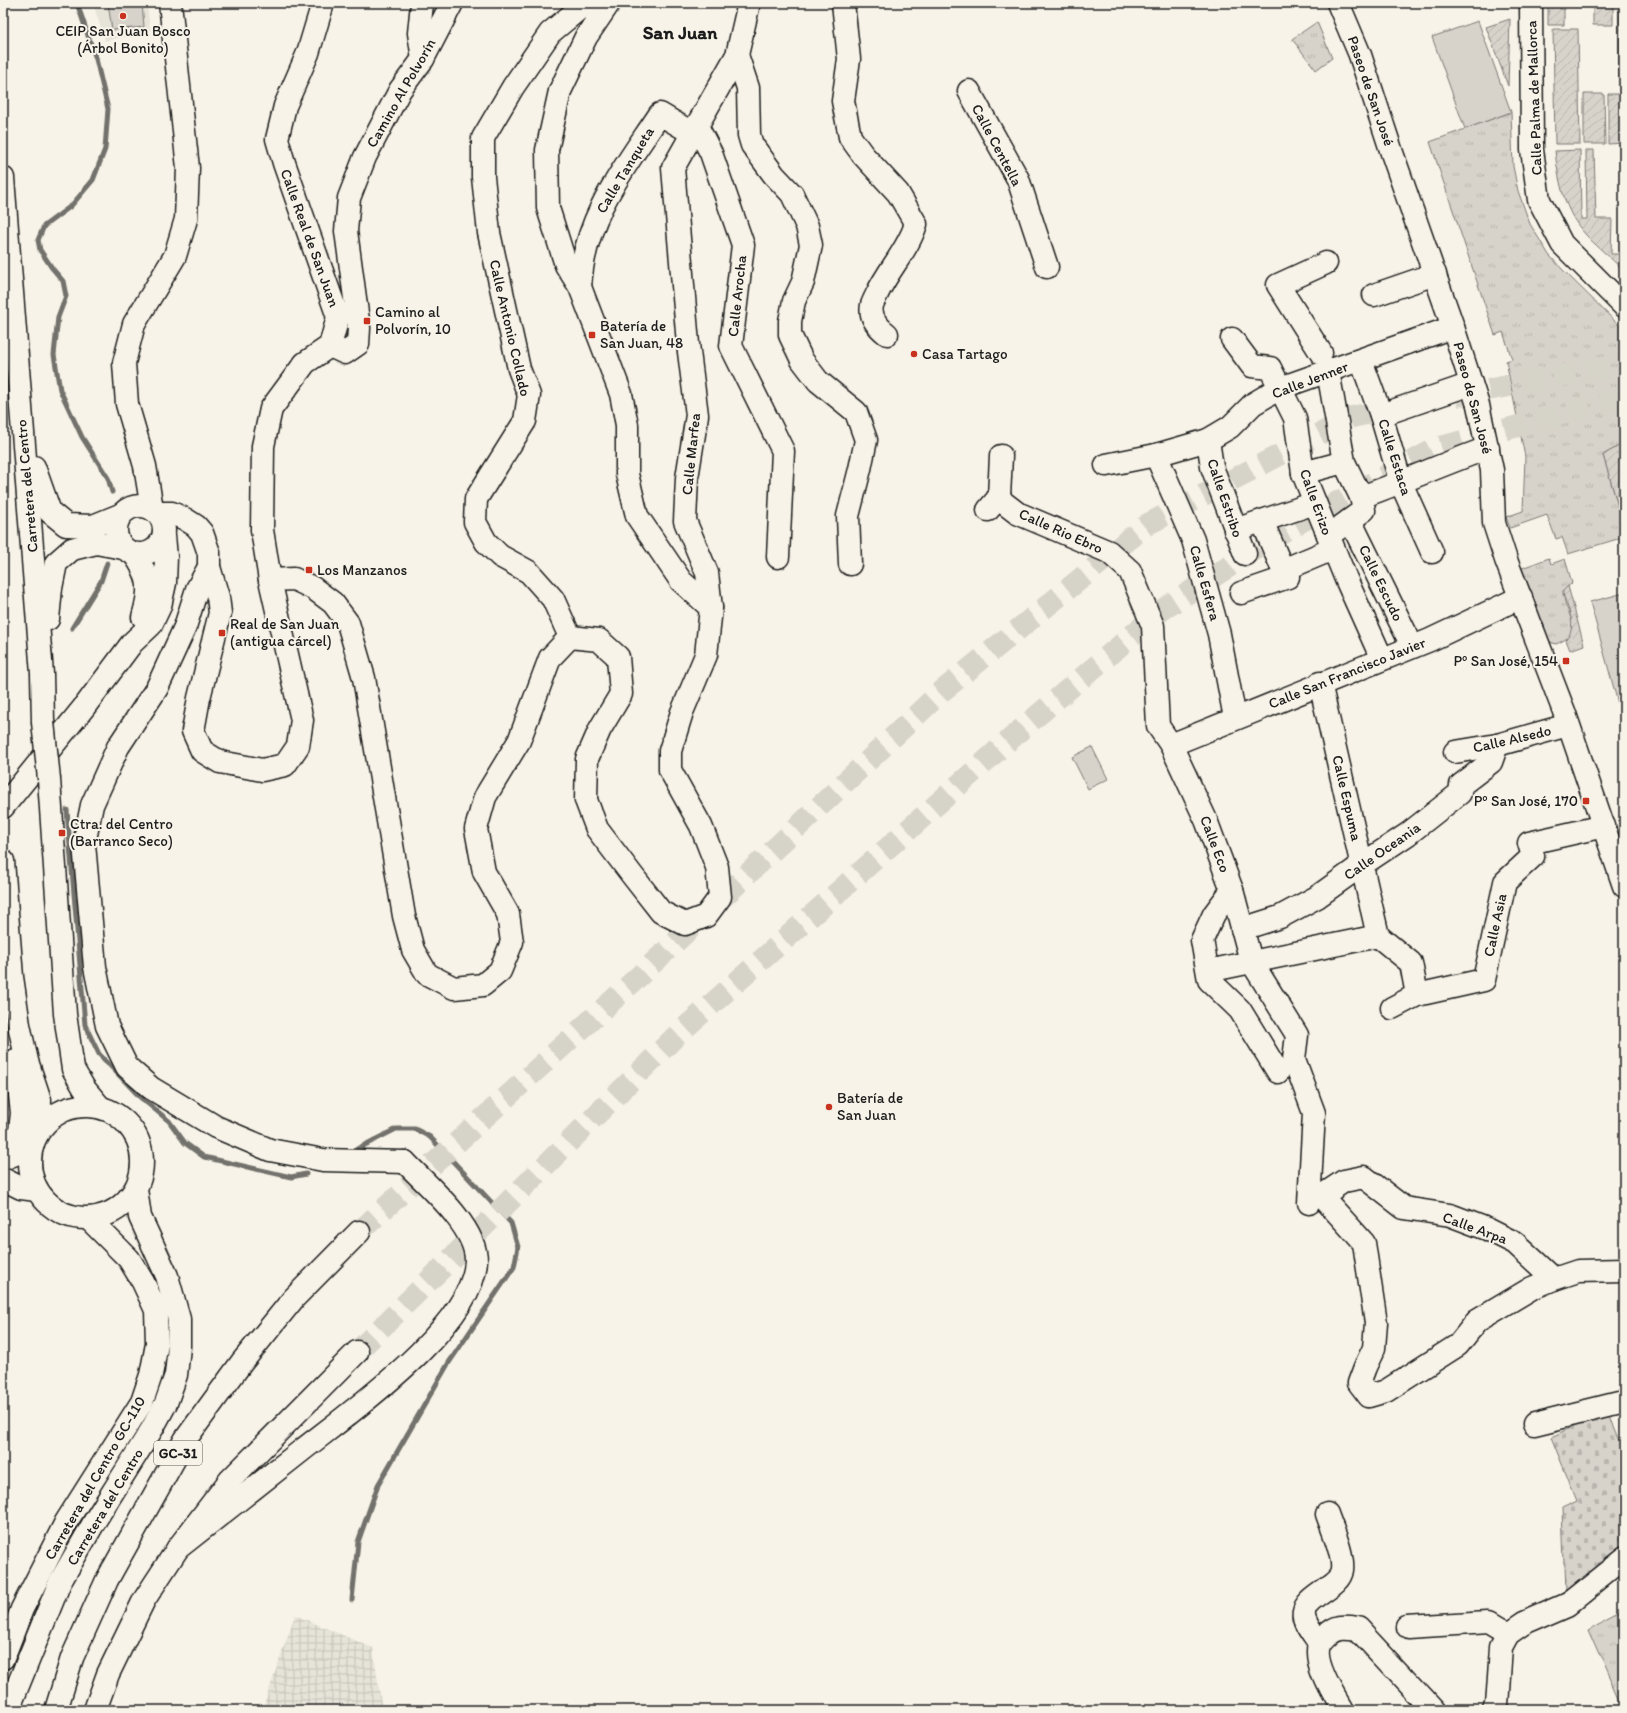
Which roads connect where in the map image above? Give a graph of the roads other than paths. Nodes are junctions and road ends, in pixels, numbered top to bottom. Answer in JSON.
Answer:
{"nodes":[{"id":1,"x":170,"y":3,"type":"edge"},
{"id":2,"x":323,"y":3,"type":"edge"},
{"id":3,"x":422,"y":3,"type":"edge"},
{"id":4,"x":452,"y":3,"type":"edge"},
{"id":5,"x":586,"y":3,"type":"edge"},
{"id":6,"x":609,"y":3,"type":"edge"},
{"id":7,"x":749,"y":3,"type":"edge"},
{"id":8,"x":843,"y":3,"type":"edge"},
{"id":9,"x":1338,"y":3,"type":"edge"},
{"id":10,"x":1531,"y":3,"type":"edge"},
{"id":11,"x":737,"y":55,"type":"junction"},
{"id":12,"x":423,"y":58,"type":"junction"},
{"id":13,"x":969,"y":91,"type":"dead end"},
{"id":14,"x":694,"y":130,"type":"junction"},
{"id":15,"x":3,"y":178,"type":"edge"},
{"id":16,"x":1326,"y":263,"type":"dead end"},
{"id":17,"x":1047,"y":267,"type":"dead end"},
{"id":18,"x":1434,"y":274,"type":"junction"},
{"id":19,"x":580,"y":287,"type":"junction"},
{"id":20,"x":1374,"y":295,"type":"dead end"},
{"id":21,"x":1624,"y":306,"type":"edge"},
{"id":22,"x":1453,"y":327,"type":"junction"},
{"id":23,"x":887,"y":334,"type":"dead end"},
{"id":24,"x":1232,"y":339,"type":"dead end"},
{"id":25,"x":330,"y":346,"type":"junction"},
{"id":26,"x":1360,"y":360,"type":"junction"},
{"id":27,"x":1325,"y":362,"type":"junction"},
{"id":28,"x":1471,"y":384,"type":"junction"},
{"id":29,"x":1280,"y":388,"type":"junction"},
{"id":30,"x":1382,"y":415,"type":"junction"},
{"id":31,"x":23,"y":435,"type":"junction"},
{"id":32,"x":1208,"y":440,"type":"junction"},
{"id":33,"x":1488,"y":448,"type":"junction"},
{"id":34,"x":1156,"y":455,"type":"junction"},
{"id":35,"x":1001,"y":456,"type":"dead end"},
{"id":36,"x":1344,"y":462,"type":"junction"},
{"id":37,"x":145,"y":466,"type":"junction"},
{"id":38,"x":1106,"y":466,"type":"dead end"},
{"id":39,"x":1303,"y":473,"type":"junction"},
{"id":40,"x":1401,"y":483,"type":"junction"},
{"id":41,"x":1361,"y":497,"type":"junction"},
{"id":42,"x":1315,"y":503,"type":"junction"},
{"id":43,"x":125,"y":511,"type":"junction"},
{"id":44,"x":1350,"y":520,"type":"junction"},
{"id":45,"x":1262,"y":521,"type":"junction"},
{"id":46,"x":160,"y":523,"type":"junction"},
{"id":47,"x":1236,"y":530,"type":"junction"},
{"id":48,"x":1331,"y":542,"type":"junction"},
{"id":49,"x":129,"y":551,"type":"junction"},
{"id":50,"x":1432,"y":552,"type":"dead end"},
{"id":51,"x":1245,"y":554,"type":"dead end"},
{"id":52,"x":778,"y":557,"type":"dead end"},
{"id":53,"x":850,"y":564,"type":"dead end"},
{"id":54,"x":209,"y":567,"type":"junction"},
{"id":55,"x":1283,"y":570,"type":"junction"},
{"id":56,"x":270,"y":580,"type":"junction"},
{"id":57,"x":1241,"y":593,"type":"dead end"},
{"id":58,"x":1521,"y":597,"type":"junction"},
{"id":59,"x":711,"y":608,"type":"junction"},
{"id":60,"x":570,"y":637,"type":"junction"},
{"id":61,"x":132,"y":643,"type":"junction"},
{"id":62,"x":1412,"y":646,"type":"junction"},
{"id":63,"x":1382,"y":659,"type":"junction"},
{"id":64,"x":42,"y":674,"type":"junction"},
{"id":65,"x":1320,"y":683,"type":"junction"},
{"id":66,"x":1235,"y":718,"type":"junction"},
{"id":67,"x":1568,"y":725,"type":"junction"},
{"id":68,"x":1171,"y":745,"type":"junction"},
{"id":69,"x":1497,"y":745,"type":"junction"},
{"id":70,"x":1455,"y":752,"type":"dead end"},
{"id":71,"x":3,"y":807,"type":"edge"},
{"id":72,"x":1604,"y":826,"type":"junction"},
{"id":73,"x":3,"y":861,"type":"edge"},
{"id":74,"x":1363,"y":864,"type":"junction"},
{"id":75,"x":1624,"y":886,"type":"edge"},
{"id":76,"x":1232,"y":890,"type":"junction"},
{"id":77,"x":1242,"y":928,"type":"junction"},
{"id":78,"x":1378,"y":936,"type":"junction"},
{"id":79,"x":1251,"y":962,"type":"junction"},
{"id":80,"x":1208,"y":971,"type":"junction"},
{"id":81,"x":1416,"y":995,"type":"junction"},
{"id":82,"x":1392,"y":1008,"type":"dead end"},
{"id":83,"x":19,"y":1025,"type":"junction"},
{"id":84,"x":1278,"y":1072,"type":"dead end"},
{"id":85,"x":100,"y":1107,"type":"junction"},
{"id":86,"x":36,"y":1138,"type":"junction"},
{"id":87,"x":3,"y":1159,"type":"edge"},
{"id":88,"x":3,"y":1179,"type":"edge"},
{"id":89,"x":136,"y":1189,"type":"junction"},
{"id":90,"x":37,"y":1190,"type":"junction"},
{"id":91,"x":1317,"y":1198,"type":"junction"},
{"id":92,"x":89,"y":1219,"type":"junction"},
{"id":93,"x":360,"y":1232,"type":"tunnel mouth"},
{"id":94,"x":1624,"y":1270,"type":"edge"},
{"id":95,"x":1554,"y":1279,"type":"junction"},
{"id":96,"x":357,"y":1352,"type":"tunnel mouth"},
{"id":97,"x":1622,"y":1403,"type":"edge"},
{"id":98,"x":1534,"y":1424,"type":"dead end"},
{"id":99,"x":1327,"y":1514,"type":"dead end"},
{"id":100,"x":178,"y":1548,"type":"junction"},
{"id":101,"x":1624,"y":1559,"type":"edge"},
{"id":102,"x":1408,"y":1627,"type":"dead end"},
{"id":103,"x":1508,"y":1634,"type":"junction"},
{"id":104,"x":1319,"y":1644,"type":"junction"},
{"id":105,"x":3,"y":1658,"type":"edge"},
{"id":106,"x":8,"y":1710,"type":"edge"},
{"id":107,"x":56,"y":1710,"type":"edge"},
{"id":108,"x":95,"y":1710,"type":"edge"},
{"id":109,"x":1342,"y":1710,"type":"edge"},
{"id":110,"x":1433,"y":1710,"type":"edge"},
{"id":111,"x":1495,"y":1710,"type":"edge"}],
"edges":[{"from":1,"to":37,"type":"main road"},
{"from":2,"to":25,"type":"main road","name":"Calle Real de San Juan"},
{"from":3,"to":12,"type":"main road"},
{"from":4,"to":12,"type":"main road","name":"Camino Al Polvorín"},
{"from":5,"to":60,"type":"main road","name":"Calle Antonio Collado"},
{"from":6,"to":19,"type":"main road"},
{"from":7,"to":11,"type":"main road","name":"Calle Marfea"},
{"from":8,"to":23,"type":"main road"},
{"from":9,"to":18,"type":"main road","name":"Paseo de San José"},
{"from":10,"to":21,"type":"main road","name":"Calle Palma de Mallorca"},
{"from":11,"to":14,"type":"main road","name":"Calle Marfea"},
{"from":11,"to":53,"type":"main road"},
{"from":12,"to":25,"type":"main road","name":"Camino Al Polvorín"},
{"from":13,"to":17,"type":"main road","name":"Calle Centella"},
{"from":14,"to":19,"type":"main road","name":"Calle Tanqueta"},
{"from":14,"to":52,"type":"main road","name":"Calle Arocha"},
{"from":14,"to":59,"type":"main road","name":"Calle Marfea"},
{"from":15,"to":31,"type":"main road","name":"Carretera del Centro"},
{"from":16,"to":27,"type":"main road"},
{"from":18,"to":20,"type":"main road"},
{"from":18,"to":22,"type":"main road","name":"Paseo de San José"},
{"from":19,"to":59,"type":"main road"},
{"from":22,"to":26,"type":"main road","name":"Calle Jenner"},
{"from":22,"to":28,"type":"main road","name":"Paseo de San José"},
{"from":24,"to":29,"type":"main road","name":"Calle Erizo"},
{"from":25,"to":56,"type":"main road"},
{"from":26,"to":27,"type":"main road","name":"Calle Jenner"},
{"from":26,"to":30,"type":"main road","name":"Calle Estaca"},
{"from":27,"to":29,"type":"main road","name":"Calle Jenner"},
{"from":27,"to":36,"type":"main road"},
{"from":28,"to":30,"type":"main road"},
{"from":28,"to":33,"type":"main road","name":"Paseo de San José"},
{"from":29,"to":32,"type":"main road","name":"Calle Jenner"},
{"from":29,"to":39,"type":"main road","name":"Calle Erizo"},
{"from":30,"to":40,"type":"main road","name":"Calle Estaca"},
{"from":31,"to":43,"type":"main road"},
{"from":31,"to":64,"type":"main road","name":"Carretera del Centro"},
{"from":32,"to":34,"type":"main road","name":"Calle Jenner"},
{"from":32,"to":47,"type":"main road","name":"Calle Estribo"},
{"from":33,"to":40,"type":"main road"},
{"from":33,"to":58,"type":"main road","name":"Paseo de San José"},
{"from":34,"to":38,"type":"main road","name":"Calle Jenner"},
{"from":34,"to":66,"type":"main road","name":"Calle Esfera"},
{"from":35,"to":68,"type":"main road","name":"Calle Rio Ebro"},
{"from":36,"to":39,"type":"main road"},
{"from":36,"to":41,"type":"main road"},
{"from":37,"to":43,"type":"main road"},
{"from":37,"to":46,"type":"main road"},
{"from":39,"to":42,"type":"main road","name":"Calle Erizo"},
{"from":40,"to":41,"type":"main road"},
{"from":40,"to":50,"type":"main road","name":"Calle Estaca"},
{"from":41,"to":44,"type":"main road"},
{"from":42,"to":45,"type":"main road"},
{"from":42,"to":48,"type":"main road","name":"Calle Erizo"},
{"from":43,"to":46,"type":"main road"},
{"from":43,"to":49,"type":"main road"},
{"from":44,"to":48,"type":"main road"},
{"from":44,"to":62,"type":"main road","name":"Calle Escudo"},
{"from":45,"to":47,"type":"main road"},
{"from":45,"to":55,"type":"main road"},
{"from":46,"to":49,"type":"main road"},
{"from":46,"to":54,"type":"main road"},
{"from":46,"to":61,"type":"main road"},
{"from":47,"to":51,"type":"main road","name":"Calle Estribo"},
{"from":48,"to":55,"type":"main road"},
{"from":48,"to":63,"type":"main road","name":"Calle Erizo"},
{"from":49,"to":61,"type":"main road"},
{"from":49,"to":64,"type":"main road"},
{"from":54,"to":56,"type":"main road"},
{"from":54,"to":100,"type":"main road"},
{"from":55,"to":57,"type":"main road"},
{"from":56,"to":60,"type":"main road"},
{"from":58,"to":62,"type":"main road","name":"Calle San Francisco Javier"},
{"from":58,"to":67,"type":"main road","name":"Paseo de San José"},
{"from":59,"to":60,"type":"main road","name":"Calle Marfea"},
{"from":61,"to":71,"type":"main road"},
{"from":62,"to":63,"type":"main road","name":"Calle San Francisco Javier"},
{"from":63,"to":65,"type":"main road","name":"Calle San Francisco Javier"},
{"from":64,"to":85,"type":"main road","name":"Carretera del Centro","bridge":true},
{"from":65,"to":66,"type":"main road","name":"Calle San Francisco Javier"},
{"from":65,"to":74,"type":"main road","name":"Calle Espuma"},
{"from":66,"to":68,"type":"main road","name":"Calle San Francisco Javier"},
{"from":67,"to":69,"type":"main road","name":"Calle Alsedo"},
{"from":67,"to":72,"type":"main road","name":"Paseo de San José"},
{"from":68,"to":76,"type":"main road","name":"Calle Eco"},
{"from":69,"to":70,"type":"main road","name":"Calle Alsedo"},
{"from":69,"to":74,"type":"main road","name":"Calle Oceania"},
{"from":72,"to":75,"type":"main road","name":"Paseo de San José"},
{"from":72,"to":81,"type":"main road","name":"Calle Asia"},
{"from":73,"to":83,"type":"main road"},
{"from":74,"to":77,"type":"main road","name":"Calle Oceania"},
{"from":74,"to":78,"type":"main road","name":"Calle Espuma"},
{"from":76,"to":77,"type":"main road"},
{"from":76,"to":80,"type":"main road","name":"Calle Eco"},
{"from":77,"to":79,"type":"main road"},
{"from":78,"to":79,"type":"main road"},
{"from":78,"to":81,"type":"main road"},
{"from":79,"to":80,"type":"main road"},
{"from":79,"to":91,"type":"main road"},
{"from":80,"to":84,"type":"main road"},
{"from":81,"to":82,"type":"main road","name":"Calle Asia"},
{"from":83,"to":86,"type":"main road"},
{"from":83,"to":87,"type":"main road"},
{"from":85,"to":86,"type":"main road"},
{"from":85,"to":89,"type":"main road"},
{"from":86,"to":87,"type":"main road"},
{"from":86,"to":90,"type":"main road"},
{"from":88,"to":90,"type":"main road"},
{"from":89,"to":92,"type":"main road"},
{"from":89,"to":106,"type":"main road","name":"Carretera del Centro"},
{"from":90,"to":92,"type":"main road"},
{"from":91,"to":95,"type":"main road","name":"Calle Arpa"},
{"from":91,"to":95,"type":"main road"},
{"from":92,"to":105,"type":"main road","name":"Carretera del Centro GC-110"},
{"from":93,"to":107,"type":"main road","number":"GC-31"},
{"from":94,"to":95,"type":"main road"},
{"from":96,"to":100,"type":"main road"},
{"from":97,"to":98,"type":"main road"},
{"from":99,"to":104,"type":"main road"},
{"from":100,"to":108,"type":"main road"},
{"from":101,"to":103,"type":"main road"},
{"from":102,"to":103,"type":"main road"},
{"from":103,"to":111,"type":"main road"},
{"from":104,"to":109,"type":"main road"},
{"from":104,"to":110,"type":"main road"}]}
